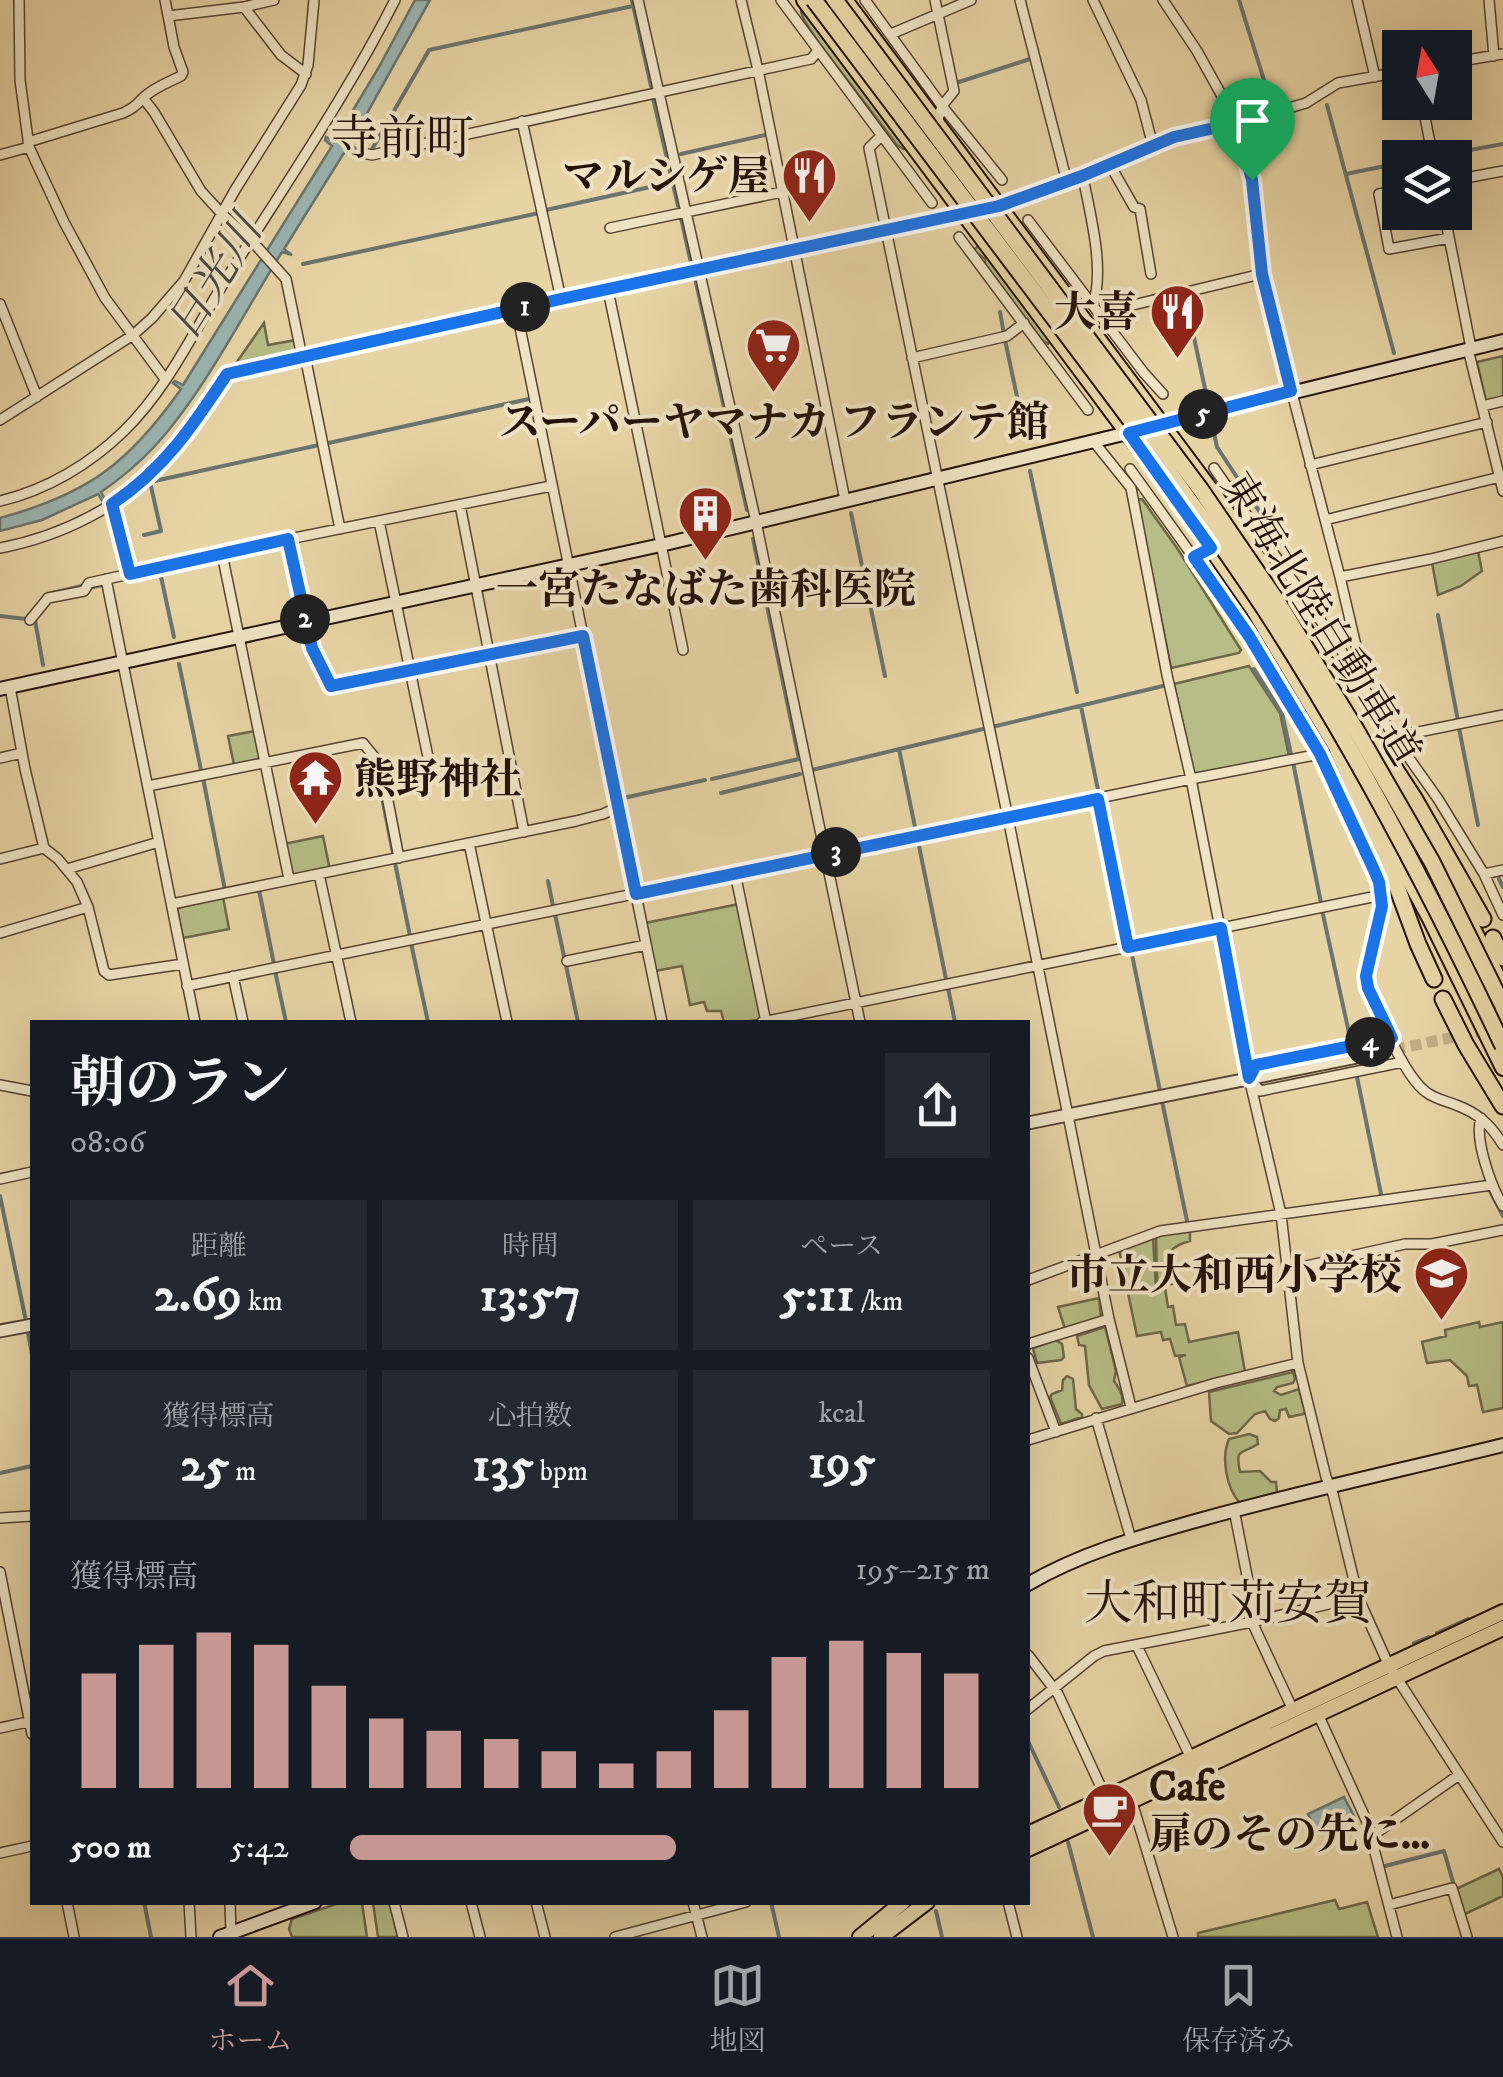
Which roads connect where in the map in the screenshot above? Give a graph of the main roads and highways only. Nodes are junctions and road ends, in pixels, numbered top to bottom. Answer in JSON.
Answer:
{"nodes":[{"id":1,"x":801,"y":0,"type":"edge"},
{"id":2,"x":814,"y":0,"type":"edge"},
{"id":3,"x":834,"y":0,"type":"edge"},
{"id":4,"x":844,"y":0,"type":"edge"},
{"id":5,"x":1503,"y":341,"type":"edge"},
{"id":6,"x":1163,"y":424,"type":"junction"},
{"id":7,"x":1129,"y":433,"type":"junction"},
{"id":8,"x":5,"y":688,"type":"edge"},
{"id":9,"x":1373,"y":735,"type":"junction"},
{"id":10,"x":1338,"y":751,"type":"junction"},
{"id":11,"x":1483,"y":919,"type":"dead end"},
{"id":12,"x":1493,"y":938,"type":"dead end"},
{"id":13,"x":1503,"y":958,"type":"edge"},
{"id":14,"x":1434,"y":979,"type":"dead end"},
{"id":15,"x":1503,"y":987,"type":"edge"},
{"id":16,"x":1443,"y":998,"type":"dead end"},
{"id":17,"x":1503,"y":1006,"type":"edge"},
{"id":18,"x":1503,"y":1046,"type":"edge"},
{"id":19,"x":1503,"y":1068,"type":"edge"},
{"id":20,"x":1503,"y":1106,"type":"edge"},
{"id":21,"x":1503,"y":1445,"type":"edge"},
{"id":22,"x":1030,"y":1583,"type":"edge"},
{"id":23,"x":1503,"y":1612,"type":"edge"},
{"id":24,"x":1503,"y":1628,"type":"edge"},
{"id":25,"x":1393,"y":1672,"type":"junction"},
{"id":26,"x":1030,"y":1833,"type":"edge"},
{"id":27,"x":1030,"y":1848,"type":"edge"},
{"id":28,"x":307,"y":1905,"type":"edge"},
{"id":29,"x":898,"y":1905,"type":"edge"},
{"id":30,"x":923,"y":1905,"type":"edge"},
{"id":31,"x":225,"y":1935,"type":"edge"},
{"id":32,"x":860,"y":1937,"type":"edge"},
{"id":33,"x":881,"y":1937,"type":"edge"}],
"edges":[{"from":1,"to":7,"type":"main road"},
{"from":2,"to":18,"type":"highway","bridge":true},
{"from":3,"to":17,"type":"highway","name":"東海北陸自動車道","bridge":true},
{"from":4,"to":6,"type":"main road"},
{"from":5,"to":6,"type":"main road"},
{"from":6,"to":7,"type":"main road"},
{"from":6,"to":9,"type":"main road"},
{"from":7,"to":8,"type":"main road"},
{"from":7,"to":10,"type":"main road"},
{"from":9,"to":11,"type":"highway"},
{"from":9,"to":15,"type":"main road"},
{"from":10,"to":14,"type":"highway"},
{"from":10,"to":19,"type":"main road"},
{"from":12,"to":13,"type":"highway"},
{"from":16,"to":20,"type":"highway"},
{"from":21,"to":22,"type":"main road"},
{"from":23,"to":25,"type":"main road"},
{"from":24,"to":25,"type":"main road"},
{"from":25,"to":26,"type":"main road"},
{"from":25,"to":27,"type":"main road"},
{"from":28,"to":31,"type":"main road"},
{"from":29,"to":32,"type":"main road"},
{"from":30,"to":33,"type":"main road"}]}
